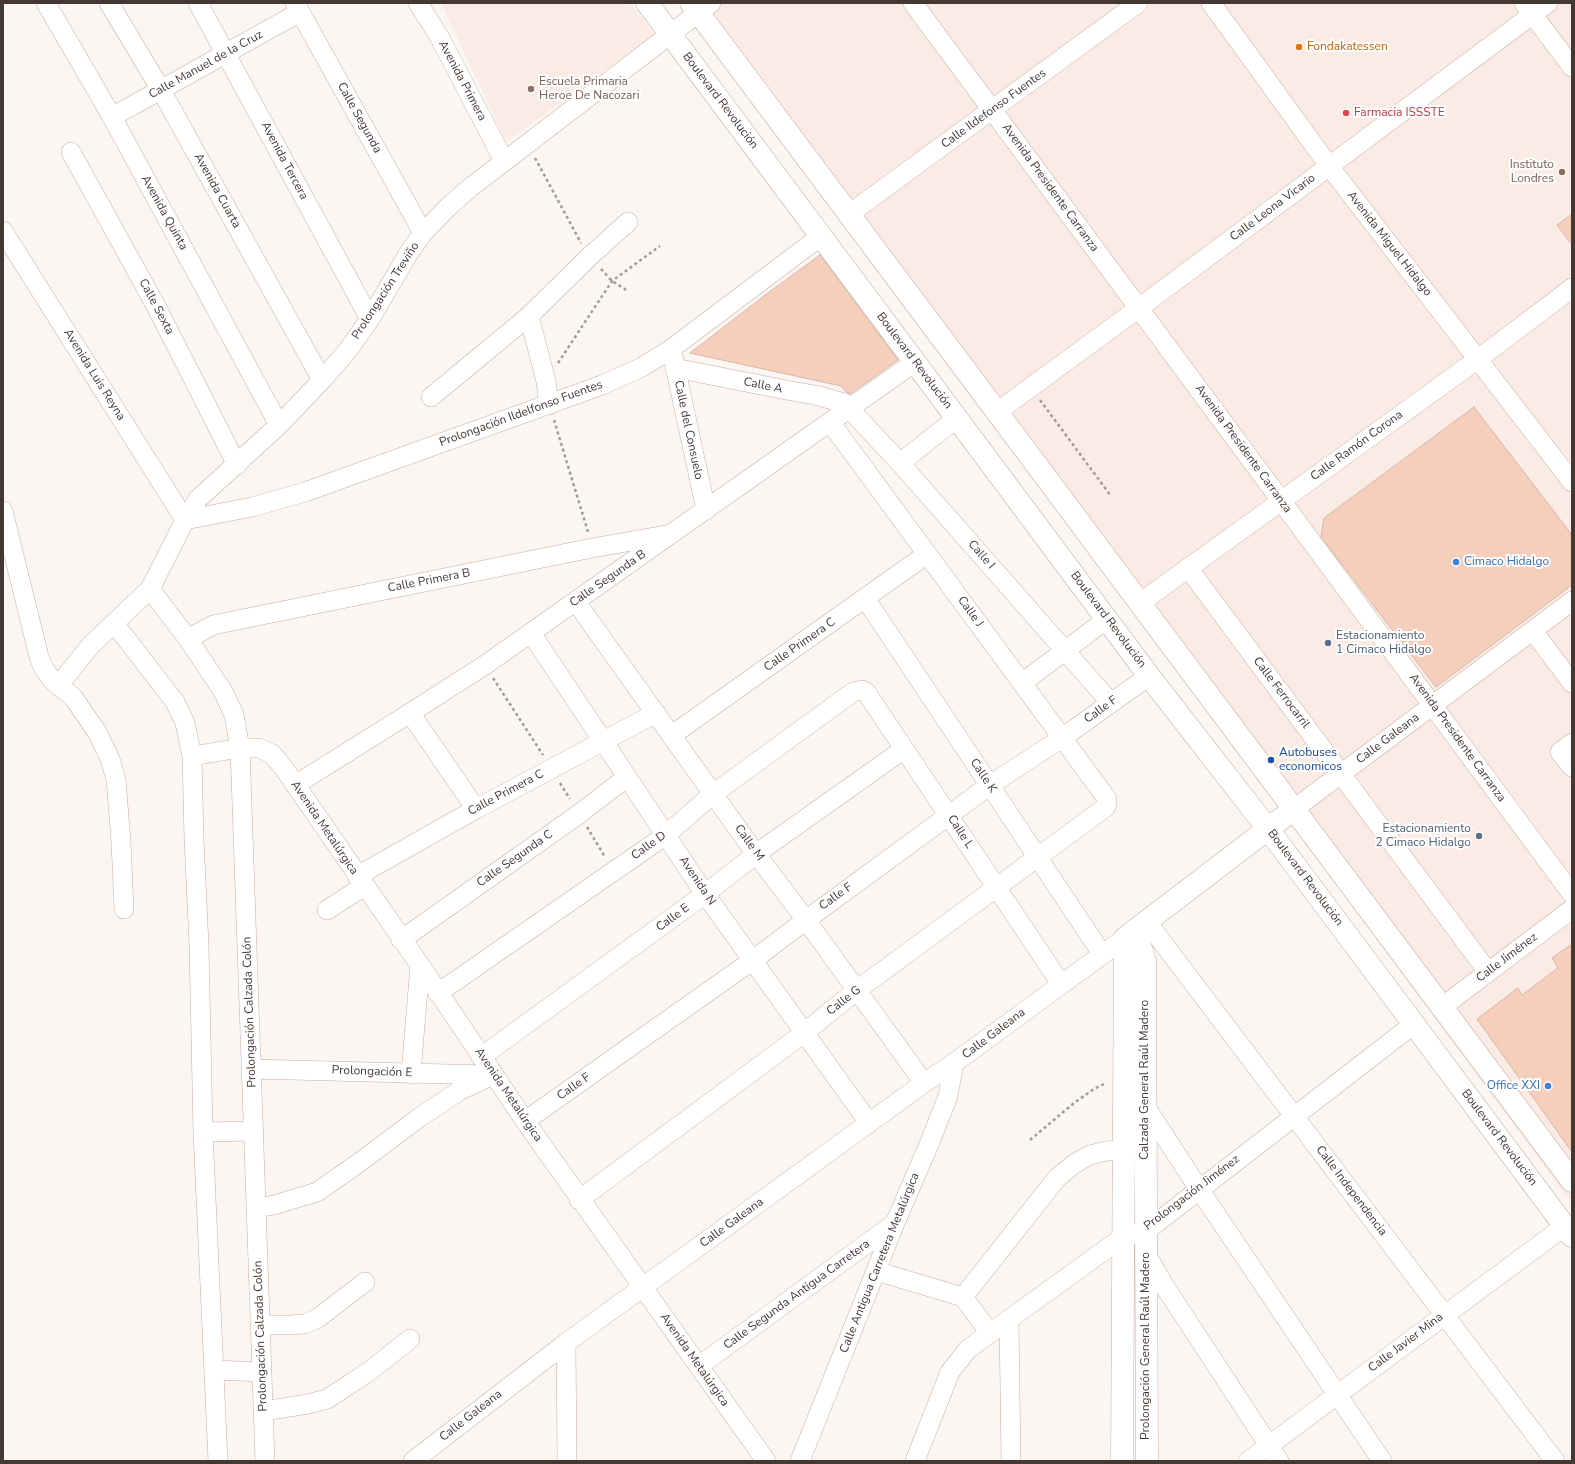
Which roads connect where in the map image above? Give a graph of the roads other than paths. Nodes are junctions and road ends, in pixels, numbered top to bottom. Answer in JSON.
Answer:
{"nodes":[{"id":1,"x":46,"y":3,"type":"edge"},
{"id":2,"x":109,"y":3,"type":"edge"},
{"id":3,"x":198,"y":3,"type":"edge"},
{"id":4,"x":418,"y":3,"type":"edge"},
{"id":5,"x":647,"y":3,"type":"edge"},
{"id":6,"x":913,"y":3,"type":"edge"},
{"id":7,"x":1138,"y":3,"type":"edge"},
{"id":8,"x":1211,"y":3,"type":"edge"},
{"id":9,"x":700,"y":6,"type":"edge"},
{"id":10,"x":297,"y":7,"type":"edge"},
{"id":11,"x":1535,"y":7,"type":"edge"},
{"id":12,"x":670,"y":34,"type":"junction"},
{"id":13,"x":226,"y":54,"type":"junction"},
{"id":14,"x":1572,"y":67,"type":"edge"},
{"id":15,"x":161,"y":90,"type":"junction"},
{"id":16,"x":993,"y":110,"type":"junction"},
{"id":17,"x":112,"y":117,"type":"junction"},
{"id":18,"x":71,"y":152,"type":"dead end"},
{"id":19,"x":504,"y":161,"type":"junction"},
{"id":20,"x":1329,"y":166,"type":"junction"},
{"id":21,"x":849,"y":214,"type":"junction"},
{"id":22,"x":628,"y":222,"type":"dead end"},
{"id":23,"x":3,"y":231,"type":"edge"},
{"id":24,"x":423,"y":233,"type":"junction"},
{"id":25,"x":821,"y":236,"type":"junction"},
{"id":26,"x":1572,"y":288,"type":"edge"},
{"id":27,"x":1139,"y":308,"type":"junction"},
{"id":28,"x":529,"y":316,"type":"junction"},
{"id":29,"x":370,"y":319,"type":"junction"},
{"id":30,"x":671,"y":349,"type":"junction"},
{"id":31,"x":1478,"y":359,"type":"junction"},
{"id":32,"x":915,"y":362,"type":"junction"},
{"id":33,"x":675,"y":368,"type":"junction"},
{"id":34,"x":322,"y":380,"type":"junction"},
{"id":35,"x":431,"y":397,"type":"dead end"},
{"id":36,"x":549,"y":405,"type":"junction"},
{"id":37,"x":849,"y":409,"type":"junction"},
{"id":38,"x":997,"y":412,"type":"junction"},
{"id":39,"x":957,"y":418,"type":"junction"},
{"id":40,"x":830,"y":422,"type":"junction"},
{"id":41,"x":279,"y":425,"type":"junction"},
{"id":42,"x":900,"y":463,"type":"junction"},
{"id":43,"x":237,"y":465,"type":"junction"},
{"id":44,"x":1572,"y":482,"type":"edge"},
{"id":45,"x":1281,"y":501,"type":"junction"},
{"id":46,"x":706,"y":510,"type":"junction"},
{"id":47,"x":3,"y":511,"type":"edge"},
{"id":48,"x":185,"y":520,"type":"junction"},
{"id":49,"x":674,"y":533,"type":"junction"},
{"id":50,"x":927,"y":554,"type":"junction"},
{"id":51,"x":1188,"y":568,"type":"junction"},
{"id":52,"x":150,"y":589,"type":"junction"},
{"id":53,"x":865,"y":598,"type":"junction"},
{"id":54,"x":1572,"y":601,"type":"edge"},
{"id":55,"x":576,"y":602,"type":"junction"},
{"id":56,"x":1140,"y":603,"type":"junction"},
{"id":57,"x":1107,"y":619,"type":"junction"},
{"id":58,"x":114,"y":623,"type":"junction"},
{"id":59,"x":1536,"y":628,"type":"junction"},
{"id":60,"x":531,"y":633,"type":"junction"},
{"id":61,"x":188,"y":639,"type":"junction"},
{"id":62,"x":1064,"y":652,"type":"junction"},
{"id":63,"x":1572,"y":670,"type":"edge"},
{"id":64,"x":1149,"y":676,"type":"junction"},
{"id":65,"x":1022,"y":683,"type":"junction"},
{"id":66,"x":1572,"y":683,"type":"edge"},
{"id":67,"x":58,"y":686,"type":"junction"},
{"id":68,"x":853,"y":692,"type":"joint"},
{"id":69,"x":1111,"y":703,"type":"junction"},
{"id":70,"x":1432,"y":706,"type":"junction"},
{"id":71,"x":410,"y":713,"type":"junction"},
{"id":72,"x":656,"y":713,"type":"junction"},
{"id":73,"x":672,"y":735,"type":"junction"},
{"id":74,"x":1062,"y":738,"type":"junction"},
{"id":75,"x":603,"y":741,"type":"junction"},
{"id":76,"x":1572,"y":743,"type":"edge"},
{"id":77,"x":240,"y":748,"type":"junction"},
{"id":78,"x":904,"y":749,"type":"junction"},
{"id":79,"x":192,"y":756,"type":"junction"},
{"id":80,"x":1572,"y":767,"type":"edge"},
{"id":81,"x":1341,"y":774,"type":"junction"},
{"id":82,"x":627,"y":777,"type":"junction"},
{"id":83,"x":295,"y":785,"type":"junction"},
{"id":84,"x":990,"y":785,"type":"junction"},
{"id":85,"x":714,"y":794,"type":"junction"},
{"id":86,"x":1107,"y":803,"type":"joint"},
{"id":87,"x":476,"y":809,"type":"junction"},
{"id":88,"x":1294,"y":809,"type":"junction"},
{"id":89,"x":949,"y":815,"type":"junction"},
{"id":90,"x":1268,"y":829,"type":"junction"},
{"id":91,"x":666,"y":835,"type":"junction"},
{"id":92,"x":756,"y":854,"type":"junction"},
{"id":93,"x":1038,"y":858,"type":"junction"},
{"id":94,"x":360,"y":881,"type":"junction"},
{"id":95,"x":998,"y":888,"type":"junction"},
{"id":96,"x":705,"y":894,"type":"junction"},
{"id":97,"x":1572,"y":894,"type":"edge"},
{"id":98,"x":124,"y":909,"type":"dead end"},
{"id":99,"x":1572,"y":909,"type":"edge"},
{"id":100,"x":327,"y":910,"type":"dead end"},
{"id":101,"x":806,"y":920,"type":"junction"},
{"id":102,"x":1136,"y":930,"type":"junction"},
{"id":103,"x":401,"y":940,"type":"junction"},
{"id":104,"x":1102,"y":954,"type":"junction"},
{"id":105,"x":754,"y":960,"type":"junction"},
{"id":106,"x":420,"y":965,"type":"junction"},
{"id":107,"x":1488,"y":972,"type":"junction"},
{"id":108,"x":1061,"y":984,"type":"junction"},
{"id":109,"x":857,"y":990,"type":"junction"},
{"id":110,"x":438,"y":993,"type":"junction"},
{"id":111,"x":1442,"y":1007,"type":"junction"},
{"id":112,"x":1414,"y":1024,"type":"junction"},
{"id":113,"x":804,"y":1033,"type":"junction"},
{"id":114,"x":481,"y":1057,"type":"junction"},
{"id":115,"x":954,"y":1063,"type":"junction"},
{"id":116,"x":252,"y":1069,"type":"junction"},
{"id":117,"x":411,"y":1074,"type":"junction"},
{"id":118,"x":493,"y":1075,"type":"junction"},
{"id":119,"x":924,"y":1083,"type":"junction"},
{"id":120,"x":1145,"y":1106,"type":"junction"},
{"id":121,"x":1294,"y":1116,"type":"junction"},
{"id":122,"x":525,"y":1122,"type":"junction"},
{"id":123,"x":869,"y":1123,"type":"junction"},
{"id":124,"x":254,"y":1131,"type":"junction"},
{"id":125,"x":203,"y":1132,"type":"junction"},
{"id":126,"x":1123,"y":1150,"type":"junction"},
{"id":127,"x":1572,"y":1181,"type":"edge"},
{"id":128,"x":1199,"y":1189,"type":"junction"},
{"id":129,"x":579,"y":1200,"type":"junction"},
{"id":130,"x":256,"y":1208,"type":"junction"},
{"id":131,"x":895,"y":1223,"type":"junction"},
{"id":132,"x":1146,"y":1231,"type":"junction"},
{"id":133,"x":1568,"y":1231,"type":"edge"},
{"id":134,"x":1123,"y":1237,"type":"junction"},
{"id":135,"x":1146,"y":1254,"type":"junction"},
{"id":136,"x":876,"y":1271,"type":"junction"},
{"id":137,"x":365,"y":1282,"type":"dead end"},
{"id":138,"x":642,"y":1288,"type":"junction"},
{"id":139,"x":963,"y":1297,"type":"junction"},
{"id":140,"x":1444,"y":1315,"type":"junction"},
{"id":141,"x":1009,"y":1320,"type":"junction"},
{"id":142,"x":260,"y":1325,"type":"junction"},
{"id":143,"x":990,"y":1333,"type":"junction"},
{"id":144,"x":410,"y":1339,"type":"dead end"},
{"id":145,"x":566,"y":1343,"type":"junction"},
{"id":146,"x":699,"y":1366,"type":"junction"},
{"id":147,"x":214,"y":1370,"type":"junction"},
{"id":148,"x":262,"y":1372,"type":"junction"},
{"id":149,"x":1338,"y":1394,"type":"junction"},
{"id":150,"x":264,"y":1411,"type":"junction"},
{"id":151,"x":1274,"y":1453,"type":"edge"},
{"id":152,"x":759,"y":1457,"type":"edge"},
{"id":153,"x":1550,"y":1459,"type":"edge"},
{"id":154,"x":218,"y":1461,"type":"edge"},
{"id":155,"x":265,"y":1461,"type":"edge"},
{"id":156,"x":413,"y":1461,"type":"edge"},
{"id":157,"x":567,"y":1461,"type":"edge"},
{"id":158,"x":800,"y":1461,"type":"edge"},
{"id":159,"x":915,"y":1461,"type":"edge"},
{"id":160,"x":1011,"y":1461,"type":"edge"},
{"id":161,"x":1122,"y":1461,"type":"edge"},
{"id":162,"x":1147,"y":1461,"type":"edge"},
{"id":163,"x":1248,"y":1461,"type":"edge"},
{"id":164,"x":1382,"y":1461,"type":"edge"}],
"edges":[{"from":1,"to":17,"type":"street","name":"Avenida Quinta"},
{"from":2,"to":15,"type":"street","name":"Avenida Cuarta"},
{"from":3,"to":13,"type":"street","name":"Avenida Tercera"},
{"from":4,"to":19,"type":"street","name":"Avenida Primera"},
{"from":5,"to":12,"type":"main road","name":"Boulevard Revolución"},
{"from":6,"to":16,"type":"street","name":"Avenida Presidente Carranza"},
{"from":7,"to":16,"type":"street","name":"Calle Ildefonso Fuentes"},
{"from":8,"to":20,"type":"street","name":"Avenida Miguel Hidalgo"},
{"from":9,"to":12,"type":"street","name":"Prolongación Treviño"},
{"from":9,"to":21,"type":"main road"},
{"from":10,"to":13,"type":"street","name":"Calle Manuel de la Cruz"},
{"from":10,"to":24,"type":"street","name":"Calle Segunda"},
{"from":11,"to":14,"type":"street"},
{"from":11,"to":20,"type":"street","name":"Calle Leona Vicario"},
{"from":12,"to":19,"type":"street","name":"Prolongación Treviño"},
{"from":12,"to":25,"type":"main road","name":"Boulevard Revolución"},
{"from":13,"to":15,"type":"street","name":"Calle Manuel de la Cruz"},
{"from":13,"to":29,"type":"street","name":"Avenida Tercera"},
{"from":15,"to":17,"type":"street","name":"Calle Manuel de la Cruz"},
{"from":15,"to":34,"type":"street","name":"Avenida Cuarta"},
{"from":16,"to":21,"type":"street","name":"Calle Ildefonso Fuentes"},
{"from":16,"to":27,"type":"street","name":"Avenida Presidente Carranza"},
{"from":17,"to":41,"type":"street","name":"Avenida Quinta"},
{"from":18,"to":43,"type":"street","name":"Calle Sexta"},
{"from":19,"to":24,"type":"street","name":"Prolongación Treviño"},
{"from":20,"to":27,"type":"street","name":"Calle Leona Vicario"},
{"from":20,"to":31,"type":"street","name":"Avenida Miguel Hidalgo"},
{"from":21,"to":38,"type":"main road"},
{"from":22,"to":28,"type":"street"},
{"from":23,"to":48,"type":"street","name":"Avenida Luis Reyna"},
{"from":24,"to":29,"type":"street","name":"Prolongación Treviño"},
{"from":25,"to":30,"type":"street","name":"Prolongación Ildelfonso Fuentes"},
{"from":25,"to":32,"type":"main road","name":"Boulevard Revolución"},
{"from":26,"to":31,"type":"street","name":"Calle Ramón Corona"},
{"from":27,"to":38,"type":"street","name":"Calle Leona Vicario"},
{"from":27,"to":45,"type":"street","name":"Avenida Presidente Carranza"},
{"from":28,"to":35,"type":"street"},
{"from":28,"to":36,"type":"street"},
{"from":29,"to":34,"type":"street","name":"Prolongación Treviño"},
{"from":30,"to":33,"type":"street","name":"Calle del Consuelo"},
{"from":30,"to":36,"type":"street","name":"Prolongación Ildelfonso Fuentes"},
{"from":31,"to":44,"type":"street","name":"Avenida Miguel Hidalgo"},
{"from":31,"to":45,"type":"street","name":"Calle Ramón Corona"},
{"from":32,"to":37,"type":"street","name":"Calle Segunda B"},
{"from":32,"to":39,"type":"main road","name":"Boulevard Revolución"},
{"from":33,"to":37,"type":"street","name":"Calle A"},
{"from":33,"to":46,"type":"street","name":"Calle del Consuelo"},
{"from":34,"to":41,"type":"street","name":"Prolongación Treviño"},
{"from":36,"to":48,"type":"street","name":"Prolongación Ildelfonso Fuentes"},
{"from":37,"to":40,"type":"street","name":"Calle Segunda B"},
{"from":37,"to":42,"type":"street","name":"Calle I"},
{"from":38,"to":56,"type":"main road"},
{"from":39,"to":42,"type":"street"},
{"from":39,"to":57,"type":"main road","name":"Boulevard Revolución"},
{"from":40,"to":46,"type":"street","name":"Calle Segunda B"},
{"from":40,"to":50,"type":"street","name":"Calle J"},
{"from":41,"to":43,"type":"street","name":"Prolongación Treviño"},
{"from":42,"to":62,"type":"street","name":"Calle I"},
{"from":43,"to":48,"type":"street","name":"Prolongación Treviño"},
{"from":45,"to":51,"type":"street","name":"Calle Ramón Corona"},
{"from":45,"to":70,"type":"street","name":"Avenida Presidente Carranza"},
{"from":46,"to":49,"type":"street","name":"Calle Segunda B"},
{"from":47,"to":67,"type":"street"},
{"from":48,"to":52,"type":"street","name":"Prolongación Treviño"},
{"from":49,"to":55,"type":"street","name":"Calle Segunda B"},
{"from":49,"to":61,"type":"street","name":"Calle Primera B"},
{"from":50,"to":53,"type":"street","name":"Calle Primera C"},
{"from":50,"to":65,"type":"street","name":"Calle J"},
{"from":51,"to":56,"type":"street","name":"Calle Ramón Corona"},
{"from":51,"to":81,"type":"street","name":"Calle Ferrocarril"},
{"from":52,"to":58,"type":"street","name":"Prolongación Treviño"},
{"from":52,"to":61,"type":"street","name":"Prolongación Calzada Colón"},
{"from":53,"to":73,"type":"street","name":"Calle Primera C"},
{"from":53,"to":84,"type":"street","name":"Calle K"},
{"from":54,"to":59,"type":"street","name":"Calle Galeana"},
{"from":55,"to":60,"type":"street","name":"Calle Segunda B"},
{"from":55,"to":72,"type":"street","name":"Calle M"},
{"from":56,"to":88,"type":"main road"},
{"from":57,"to":62,"type":"street"},
{"from":57,"to":64,"type":"main road","name":"Boulevard Revolución"},
{"from":58,"to":67,"type":"street","name":"Prolongación Treviño"},
{"from":58,"to":79,"type":"street"},
{"from":59,"to":63,"type":"street"},
{"from":59,"to":66,"type":"street"},
{"from":59,"to":70,"type":"street","name":"Calle Galeana"},
{"from":60,"to":71,"type":"street","name":"Calle Segunda B"},
{"from":60,"to":75,"type":"street","name":"Avenida N"},
{"from":61,"to":77,"type":"street","name":"Prolongación Calzada Colón"},
{"from":62,"to":65,"type":"street"},
{"from":62,"to":69,"type":"street","name":"Calle I"},
{"from":64,"to":69,"type":"street","name":"Calle F"},
{"from":64,"to":90,"type":"main road","name":"Boulevard Revolución"},
{"from":65,"to":74,"type":"street","name":"Calle J"},
{"from":67,"to":98,"type":"street"},
{"from":68,"to":78,"type":"street","name":"Calle L"},
{"from":68,"to":85,"type":"street","name":"Calle D"},
{"from":69,"to":74,"type":"street","name":"Calle F"},
{"from":70,"to":81,"type":"street","name":"Calle Galeana"},
{"from":70,"to":97,"type":"street","name":"Avenida Presidente Carranza"},
{"from":71,"to":83,"type":"street","name":"Calle Segunda B"},
{"from":71,"to":87,"type":"street"},
{"from":72,"to":73,"type":"street","name":"Calle M"},
{"from":72,"to":75,"type":"street","name":"Calle Primera C"},
{"from":73,"to":85,"type":"street","name":"Calle M"},
{"from":74,"to":84,"type":"street","name":"Calle F"},
{"from":74,"to":86,"type":"street","name":"Calle J"},
{"from":75,"to":82,"type":"street","name":"Avenida N"},
{"from":75,"to":87,"type":"street","name":"Calle Primera C"},
{"from":76,"to":80,"type":"street"},
{"from":77,"to":79,"type":"street","name":"Avenida Metalúrgica"},
{"from":77,"to":83,"type":"street","name":"Avenida Metalúrgica"},
{"from":77,"to":116,"type":"street","name":"Prolongación Calzada Colón"},
{"from":78,"to":89,"type":"street","name":"Calle L"},
{"from":78,"to":92,"type":"street","name":"Calle E"},
{"from":79,"to":125,"type":"street"},
{"from":81,"to":88,"type":"street","name":"Calle Galeana"},
{"from":81,"to":107,"type":"street","name":"Calle Ferrocarril"},
{"from":82,"to":91,"type":"street","name":"Avenida N"},
{"from":82,"to":103,"type":"street","name":"Calle Segunda C"},
{"from":83,"to":94,"type":"street","name":"Avenida Metalúrgica"},
{"from":84,"to":89,"type":"street","name":"Calle F"},
{"from":84,"to":93,"type":"street","name":"Calle K"},
{"from":85,"to":91,"type":"street","name":"Calle D"},
{"from":85,"to":92,"type":"street","name":"Calle M"},
{"from":86,"to":93,"type":"street","name":"Calle G"},
{"from":87,"to":94,"type":"street","name":"Calle Primera C"},
{"from":88,"to":90,"type":"main road","name":"Calle Galeana"},
{"from":88,"to":111,"type":"main road"},
{"from":89,"to":95,"type":"street","name":"Calle L"},
{"from":89,"to":101,"type":"street","name":"Calle F"},
{"from":90,"to":102,"type":"main road","name":"Calle Galeana"},
{"from":90,"to":112,"type":"main road","name":"Boulevard Revolución"},
{"from":91,"to":96,"type":"street","name":"Avenida N"},
{"from":91,"to":110,"type":"street","name":"Calle D"},
{"from":92,"to":96,"type":"street","name":"Calle E"},
{"from":92,"to":101,"type":"street","name":"Calle M"},
{"from":93,"to":95,"type":"street","name":"Calle G"},
{"from":93,"to":104,"type":"street","name":"Calle K"},
{"from":94,"to":100,"type":"street","name":"Calle Primera C"},
{"from":94,"to":103,"type":"street","name":"Avenida Metalúrgica"},
{"from":95,"to":108,"type":"street","name":"Calle L"},
{"from":95,"to":109,"type":"street","name":"Calle G"},
{"from":96,"to":105,"type":"street","name":"Avenida N"},
{"from":96,"to":114,"type":"street","name":"Calle E"},
{"from":99,"to":107,"type":"street","name":"Calle Jiménez"},
{"from":101,"to":105,"type":"street","name":"Calle F"},
{"from":101,"to":109,"type":"street","name":"Calle M"},
{"from":102,"to":104,"type":"street","name":"Calle Galeana"},
{"from":102,"to":120,"type":"main road","name":"Calzada General Raúl Madero"},
{"from":102,"to":121,"type":"street","name":"Calle Independencia"},
{"from":102,"to":126,"type":"main road","name":"Calzada General Raúl Madero"},
{"from":103,"to":106,"type":"street","name":"Avenida Metalúrgica"},
{"from":104,"to":108,"type":"street","name":"Calle Galeana"},
{"from":105,"to":113,"type":"street","name":"Avenida N"},
{"from":105,"to":122,"type":"street","name":"Calle F"},
{"from":106,"to":110,"type":"street","name":"Avenida Metalúrgica"},
{"from":106,"to":117,"type":"street"},
{"from":107,"to":111,"type":"street","name":"Calle Jiménez"},
{"from":108,"to":115,"type":"street","name":"Calle Galeana"},
{"from":109,"to":113,"type":"street","name":"Calle G"},
{"from":109,"to":119,"type":"street","name":"Calle M"},
{"from":110,"to":114,"type":"street","name":"Avenida Metalúrgica"},
{"from":111,"to":127,"type":"main road"},
{"from":112,"to":121,"type":"street","name":"Prolongación Jiménez"},
{"from":112,"to":133,"type":"main road","name":"Boulevard Revolución"},
{"from":113,"to":123,"type":"street","name":"Avenida N"},
{"from":113,"to":129,"type":"street","name":"Calle G"},
{"from":114,"to":118,"type":"street","name":"Avenida Metalúrgica"},
{"from":115,"to":119,"type":"street","name":"Calle Galeana"},
{"from":115,"to":131,"type":"street","name":"Calle Antigua Carretera Metalúrgica"},
{"from":116,"to":117,"type":"street","name":"Prolongación E"},
{"from":116,"to":124,"type":"street","name":"Prolongación Calzada Colón"},
{"from":117,"to":118,"type":"street","name":"Prolongación E"},
{"from":118,"to":122,"type":"street","name":"Avenida Metalúrgica"},
{"from":118,"to":130,"type":"street"},
{"from":119,"to":123,"type":"street","name":"Calle Galeana"},
{"from":120,"to":128,"type":"street"},
{"from":120,"to":132,"type":"main road","name":"Calzada General Raúl Madero"},
{"from":121,"to":128,"type":"street","name":"Prolongación Jiménez"},
{"from":121,"to":140,"type":"street","name":"Calle Independencia"},
{"from":122,"to":129,"type":"street","name":"Avenida Metalúrgica"},
{"from":123,"to":138,"type":"street","name":"Calle Galeana"},
{"from":124,"to":125,"type":"street"},
{"from":124,"to":130,"type":"street","name":"Prolongación Calzada Colón"},
{"from":125,"to":147,"type":"street"},
{"from":126,"to":134,"type":"main road","name":"Calzada General Raúl Madero"},
{"from":126,"to":139,"type":"street"},
{"from":128,"to":132,"type":"street","name":"Prolongación Jiménez"},
{"from":128,"to":149,"type":"street"},
{"from":129,"to":138,"type":"street","name":"Avenida Metalúrgica"},
{"from":130,"to":142,"type":"street","name":"Prolongación Calzada Colón"},
{"from":131,"to":136,"type":"street","name":"Calle Antigua Carretera Metalúrgica"},
{"from":131,"to":146,"type":"street","name":"Calle Segunda Antigua Carretera"},
{"from":132,"to":134,"type":"street","name":"Prolongación Jiménez"},
{"from":132,"to":135,"type":"main road","name":"Prolongación General Raúl Madero"},
{"from":133,"to":140,"type":"street","name":"Calle Javier Mina"},
{"from":134,"to":141,"type":"street","name":"Prolongación Jiménez"},
{"from":134,"to":161,"type":"main road","name":"Prolongación General Raúl Madero"},
{"from":135,"to":151,"type":"street"},
{"from":135,"to":162,"type":"main road","name":"Prolongación General Raúl Madero"},
{"from":136,"to":139,"type":"street"},
{"from":136,"to":158,"type":"street","name":"Calle Antigua Carretera Metalúrgica"},
{"from":137,"to":142,"type":"street"},
{"from":138,"to":145,"type":"street","name":"Calle Galeana"},
{"from":138,"to":146,"type":"street","name":"Avenida Metalúrgica"},
{"from":139,"to":143,"type":"street"},
{"from":140,"to":149,"type":"street","name":"Calle Javier Mina"},
{"from":140,"to":153,"type":"street","name":"Calle Independencia"},
{"from":141,"to":143,"type":"street","name":"Prolongación Jiménez"},
{"from":141,"to":160,"type":"street"},
{"from":142,"to":148,"type":"street","name":"Prolongación Calzada Colón"},
{"from":143,"to":159,"type":"street","name":"Prolongación Jiménez"},
{"from":144,"to":150,"type":"street"},
{"from":145,"to":156,"type":"street","name":"Calle Galeana"},
{"from":145,"to":157,"type":"street"},
{"from":146,"to":152,"type":"street","name":"Avenida Metalúrgica"},
{"from":147,"to":148,"type":"street"},
{"from":147,"to":154,"type":"street"},
{"from":148,"to":150,"type":"street","name":"Prolongación Calzada Colón"},
{"from":149,"to":151,"type":"street","name":"Calle Javier Mina"},
{"from":149,"to":164,"type":"street"},
{"from":150,"to":155,"type":"street","name":"Prolongación Calzada Colón"},
{"from":151,"to":163,"type":"street","name":"Calle Javier Mina"}]}
